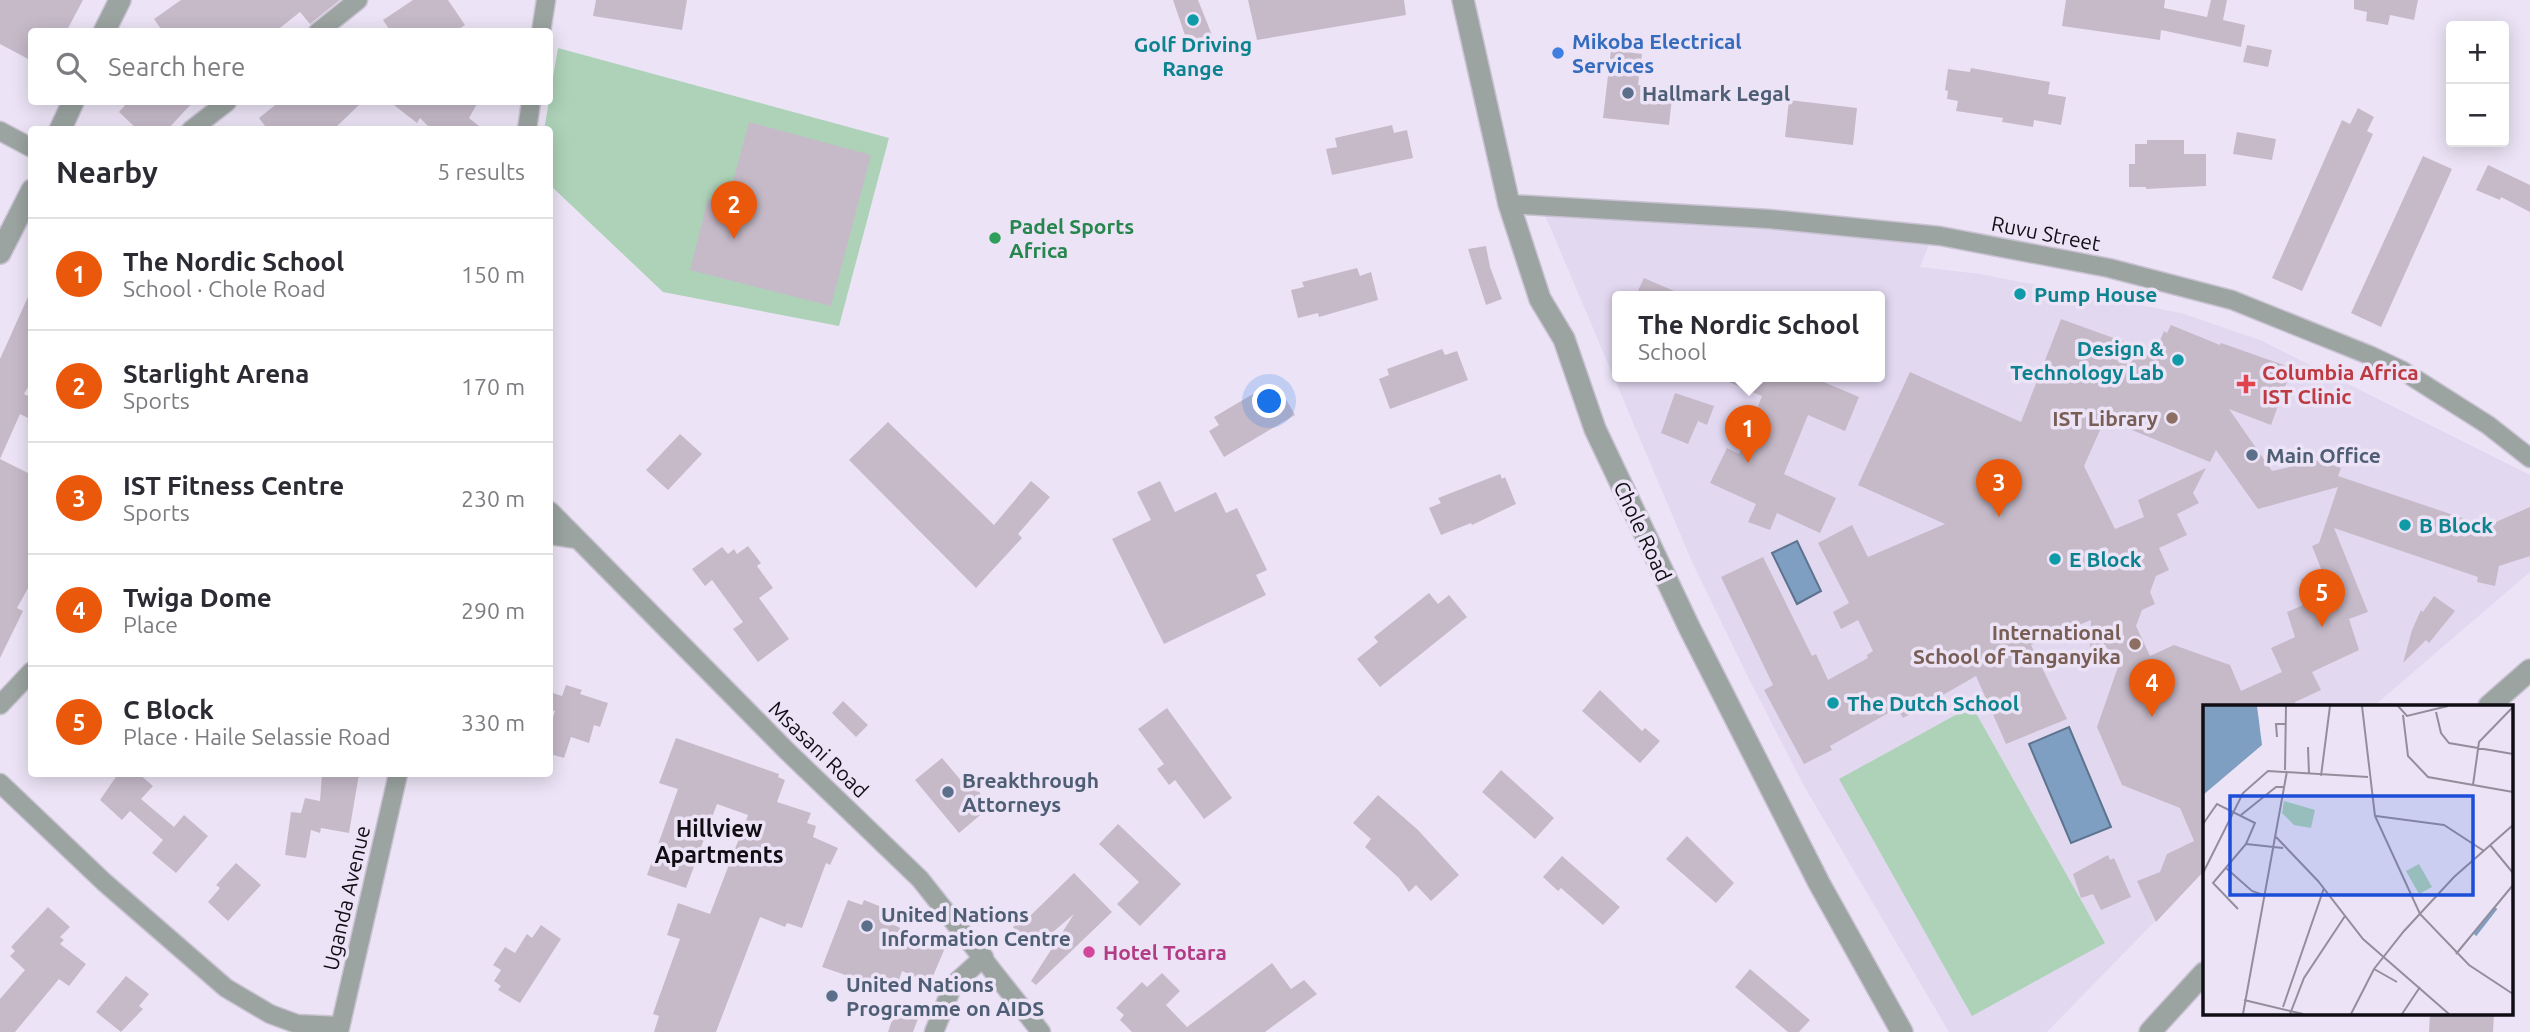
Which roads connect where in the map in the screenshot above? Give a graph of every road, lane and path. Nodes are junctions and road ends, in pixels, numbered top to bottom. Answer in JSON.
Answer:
{"nodes":[{"id":1,"x":120,"y":0,"type":"edge"},
{"id":2,"x":358,"y":0,"type":"edge"},
{"id":3,"x":546,"y":0,"type":"edge"},
{"id":4,"x":1463,"y":0,"type":"edge"},
{"id":5,"x":106,"y":28,"type":"edge"},
{"id":6,"x":323,"y":28,"type":"edge"},
{"id":7,"x":542,"y":28,"type":"edge"},
{"id":8,"x":72,"y":105,"type":"edge"},
{"id":9,"x":223,"y":105,"type":"edge"},
{"id":10,"x":531,"y":105,"type":"edge"},
{"id":11,"x":62,"y":126,"type":"edge"},
{"id":12,"x":196,"y":126,"type":"edge"},
{"id":13,"x":528,"y":126,"type":"edge"},
{"id":14,"x":0,"y":131,"type":"edge"},
{"id":15,"x":28,"y":146,"type":"edge"},
{"id":16,"x":28,"y":198,"type":"edge"},
{"id":17,"x":1509,"y":204,"type":"junction"},
{"id":18,"x":0,"y":253,"type":"edge"},
{"id":19,"x":2530,"y":458,"type":"edge"},
{"id":20,"x":553,"y":514,"type":"edge"},
{"id":21,"x":553,"y":535,"type":"edge"},
{"id":22,"x":576,"y":539,"type":"junction"},
{"id":23,"x":2530,"y":670,"type":"edge"},
{"id":24,"x":28,"y":675,"type":"edge"},
{"id":25,"x":0,"y":705,"type":"edge"},
{"id":26,"x":2490,"y":705,"type":"edge"},
{"id":27,"x":397,"y":777,"type":"edge"},
{"id":28,"x":0,"y":783,"type":"edge"},
{"id":29,"x":984,"y":957,"type":"junction"},
{"id":30,"x":2203,"y":974,"type":"edge"},
{"id":31,"x":340,"y":1029,"type":"edge"},
{"id":32,"x":934,"y":1032,"type":"edge"},
{"id":33,"x":1041,"y":1032,"type":"edge"},
{"id":34,"x":1902,"y":1032,"type":"edge"},
{"id":35,"x":2150,"y":1032,"type":"edge"}],
"edges":[{"from":1,"to":5,"type":"street"},
{"from":2,"to":6,"type":"street"},
{"from":3,"to":7,"type":"street"},
{"from":4,"to":17,"type":"street","name":"Chole Road"},
{"from":8,"to":11,"type":"street"},
{"from":9,"to":12,"type":"street"},
{"from":10,"to":13,"type":"street"},
{"from":14,"to":15,"type":"street"},
{"from":16,"to":18,"type":"street"},
{"from":17,"to":19,"type":"street","name":"Ruvu Street"},
{"from":17,"to":34,"type":"street","name":"Chole Road"},
{"from":20,"to":22,"type":"street","name":"Msasani Road"},
{"from":21,"to":22,"type":"street"},
{"from":22,"to":29,"type":"street","name":"Msasani Road"},
{"from":23,"to":26,"type":"street"},
{"from":24,"to":25,"type":"street"},
{"from":27,"to":31,"type":"street","name":"Uganda Avenue"},
{"from":28,"to":31,"type":"street"},
{"from":29,"to":32,"type":"street"},
{"from":29,"to":33,"type":"street","name":"Msasani Road"},
{"from":30,"to":35,"type":"street"}]}
